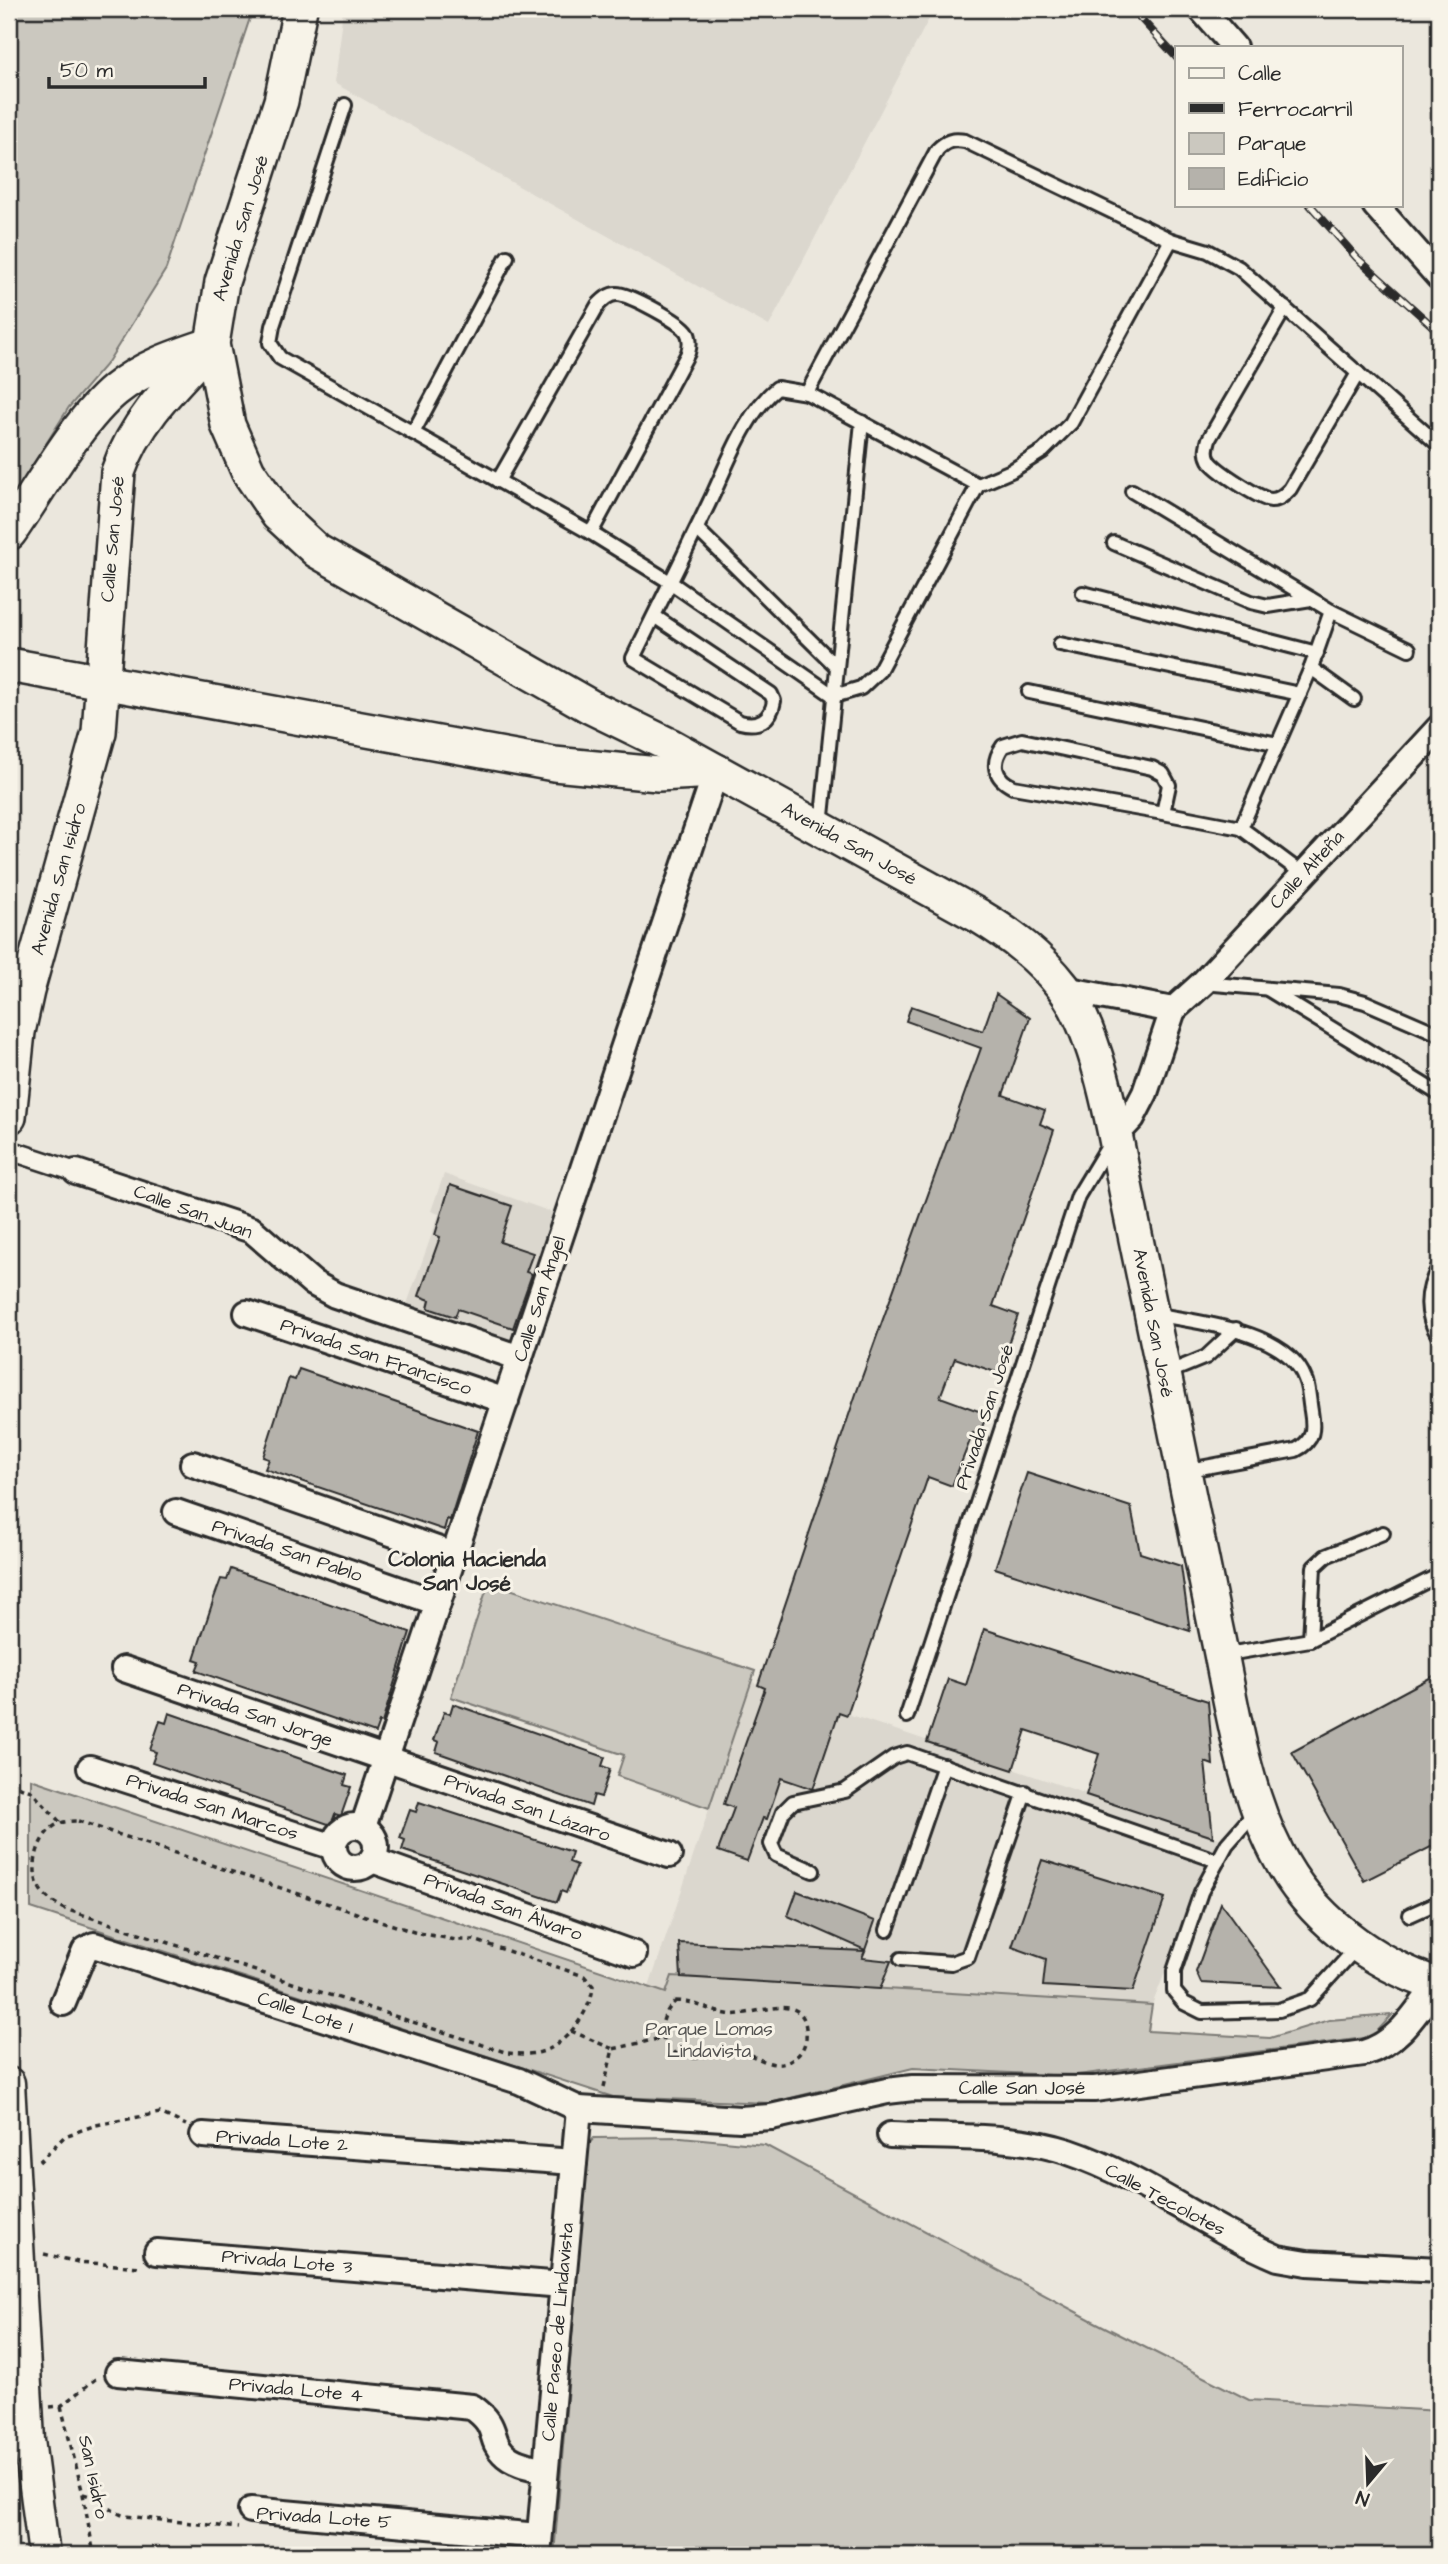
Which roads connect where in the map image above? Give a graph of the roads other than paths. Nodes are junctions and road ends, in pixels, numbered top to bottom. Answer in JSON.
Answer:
{"nodes":[{"id":1,"x":300,"y":9,"type":"edge"},
{"id":2,"x":1201,"y":9,"type":"edge"},
{"id":3,"x":1233,"y":46,"type":"edge"},
{"id":4,"x":345,"y":105,"type":"dead end"},
{"id":5,"x":1376,"y":206,"type":"edge"},
{"id":6,"x":1171,"y":240,"type":"junction"},
{"id":7,"x":507,"y":257,"type":"dead end"},
{"id":8,"x":1439,"y":277,"type":"edge"},
{"id":9,"x":1285,"y":308,"type":"junction"},
{"id":10,"x":212,"y":344,"type":"junction"},
{"id":11,"x":1358,"y":373,"type":"junction"},
{"id":12,"x":807,"y":393,"type":"junction"},
{"id":13,"x":862,"y":422,"type":"junction"},
{"id":14,"x":413,"y":433,"type":"junction"},
{"id":15,"x":1439,"y":445,"type":"edge"},
{"id":16,"x":498,"y":481,"type":"junction"},
{"id":17,"x":978,"y":485,"type":"junction"},
{"id":18,"x":1132,"y":491,"type":"dead end"},
{"id":19,"x":697,"y":529,"type":"junction"},
{"id":20,"x":9,"y":533,"type":"edge"},
{"id":21,"x":591,"y":533,"type":"junction"},
{"id":22,"x":1114,"y":543,"type":"dead end"},
{"id":23,"x":670,"y":582,"type":"junction"},
{"id":24,"x":1083,"y":593,"type":"dead end"},
{"id":25,"x":1311,"y":599,"type":"junction"},
{"id":26,"x":1331,"y":611,"type":"junction"},
{"id":27,"x":654,"y":616,"type":"junction"},
{"id":28,"x":1060,"y":643,"type":"dead end"},
{"id":29,"x":1409,"y":649,"type":"dead end"},
{"id":30,"x":1317,"y":653,"type":"junction"},
{"id":31,"x":9,"y":665,"type":"edge"},
{"id":32,"x":837,"y":667,"type":"junction"},
{"id":33,"x":1311,"y":668,"type":"junction"},
{"id":34,"x":104,"y":683,"type":"junction"},
{"id":35,"x":1029,"y":692,"type":"dead end"},
{"id":36,"x":1300,"y":694,"type":"junction"},
{"id":37,"x":834,"y":696,"type":"junction"},
{"id":38,"x":1353,"y":699,"type":"dead end"},
{"id":39,"x":1439,"y":728,"type":"edge"},
{"id":40,"x":1278,"y":744,"type":"junction"},
{"id":41,"x":716,"y":771,"type":"junction"},
{"id":42,"x":1163,"y":813,"type":"junction"},
{"id":43,"x":1241,"y":828,"type":"junction"},
{"id":44,"x":821,"y":830,"type":"junction"},
{"id":45,"x":1303,"y":874,"type":"junction"},
{"id":46,"x":1203,"y":983,"type":"junction"},
{"id":47,"x":1265,"y":988,"type":"junction"},
{"id":48,"x":1064,"y":989,"type":"junction"},
{"id":49,"x":1173,"y":1010,"type":"junction"},
{"id":50,"x":1439,"y":1034,"type":"edge"},
{"id":51,"x":1439,"y":1094,"type":"edge"},
{"id":52,"x":9,"y":1117,"type":"edge"},
{"id":53,"x":1114,"y":1137,"type":"junction"},
{"id":54,"x":9,"y":1150,"type":"edge"},
{"id":55,"x":76,"y":1172,"type":"joint"},
{"id":56,"x":1439,"y":1267,"type":"edge"},
{"id":57,"x":247,"y":1313,"type":"dead end"},
{"id":58,"x":1152,"y":1314,"type":"junction"},
{"id":59,"x":1236,"y":1329,"type":"junction"},
{"id":60,"x":1439,"y":1337,"type":"edge"},
{"id":61,"x":520,"y":1358,"type":"junction"},
{"id":62,"x":1163,"y":1374,"type":"junction"},
{"id":63,"x":506,"y":1401,"type":"junction"},
{"id":64,"x":193,"y":1464,"type":"dead end"},
{"id":65,"x":1183,"y":1471,"type":"junction"},
{"id":66,"x":176,"y":1512,"type":"dead end"},
{"id":67,"x":1383,"y":1533,"type":"dead end"},
{"id":68,"x":454,"y":1555,"type":"junction"},
{"id":69,"x":1439,"y":1575,"type":"edge"},
{"id":70,"x":438,"y":1603,"type":"junction"},
{"id":71,"x":1310,"y":1640,"type":"junction"},
{"id":72,"x":1222,"y":1655,"type":"junction"},
{"id":73,"x":124,"y":1669,"type":"dead end"},
{"id":74,"x":907,"y":1716,"type":"dead end"},
{"id":75,"x":385,"y":1760,"type":"junction"},
{"id":76,"x":944,"y":1765,"type":"junction"},
{"id":77,"x":90,"y":1768,"type":"dead end"},
{"id":78,"x":1025,"y":1792,"type":"junction"},
{"id":79,"x":1258,"y":1808,"type":"junction"},
{"id":80,"x":363,"y":1827,"type":"junction"},
{"id":81,"x":334,"y":1847,"type":"junction"},
{"id":82,"x":669,"y":1856,"type":"dead end"},
{"id":83,"x":372,"y":1860,"type":"junction"},
{"id":84,"x":1217,"y":1861,"type":"junction"},
{"id":85,"x":813,"y":1871,"type":"dead end"},
{"id":86,"x":1439,"y":1902,"type":"edge"},
{"id":87,"x":1410,"y":1915,"type":"dead end"},
{"id":88,"x":887,"y":1930,"type":"dead end"},
{"id":89,"x":1358,"y":1945,"type":"junction"},
{"id":90,"x":634,"y":1954,"type":"dead end"},
{"id":91,"x":901,"y":1959,"type":"dead end"},
{"id":92,"x":1438,"y":1985,"type":"edge"},
{"id":93,"x":63,"y":2003,"type":"dead end"},
{"id":94,"x":9,"y":2083,"type":"edge"},
{"id":95,"x":589,"y":2110,"type":"junction"},
{"id":96,"x":203,"y":2135,"type":"road end"},
{"id":97,"x":890,"y":2135,"type":"dead end"},
{"id":98,"x":574,"y":2162,"type":"junction"},
{"id":99,"x":156,"y":2252,"type":"road end"},
{"id":100,"x":1439,"y":2270,"type":"edge"},
{"id":101,"x":15,"y":2281,"type":"edge"},
{"id":102,"x":563,"y":2285,"type":"junction"},
{"id":103,"x":118,"y":2373,"type":"road end"},
{"id":104,"x":545,"y":2470,"type":"junction"},
{"id":105,"x":251,"y":2510,"type":"road end"},
{"id":106,"x":538,"y":2546,"type":"edge"},
{"id":107,"x":44,"y":2555,"type":"edge"}],
"edges":[{"from":1,"to":10,"type":"main road","name":"Avenida San José"},
{"from":2,"to":3,"type":"street"},
{"from":4,"to":14,"type":"lane"},
{"from":5,"to":8,"type":"street"},
{"from":6,"to":9,"type":"lane"},
{"from":6,"to":12,"type":"lane"},
{"from":6,"to":17,"type":"lane"},
{"from":7,"to":14,"type":"lane"},
{"from":9,"to":11,"type":"lane"},
{"from":9,"to":11,"type":"lane"},
{"from":10,"to":20,"type":"main road"},
{"from":10,"to":34,"type":"main road","name":"Calle San José"},
{"from":10,"to":41,"type":"main road","name":"Avenida San José"},
{"from":11,"to":15,"type":"lane"},
{"from":12,"to":13,"type":"lane"},
{"from":12,"to":19,"type":"lane"},
{"from":13,"to":17,"type":"lane"},
{"from":13,"to":32,"type":"lane"},
{"from":14,"to":16,"type":"lane"},
{"from":16,"to":21,"type":"lane"},
{"from":16,"to":21,"type":"lane"},
{"from":17,"to":37,"type":"lane"},
{"from":18,"to":25,"type":"lane"},
{"from":19,"to":23,"type":"lane"},
{"from":19,"to":32,"type":"lane"},
{"from":21,"to":23,"type":"lane"},
{"from":22,"to":25,"type":"lane"},
{"from":23,"to":27,"type":"lane"},
{"from":23,"to":37,"type":"lane"},
{"from":24,"to":30,"type":"lane"},
{"from":25,"to":26,"type":"lane"},
{"from":26,"to":29,"type":"lane"},
{"from":26,"to":30,"type":"lane"},
{"from":27,"to":27,"type":"lane"},
{"from":28,"to":36,"type":"lane"},
{"from":30,"to":33,"type":"lane"},
{"from":31,"to":34,"type":"main road"},
{"from":32,"to":37,"type":"lane"},
{"from":33,"to":36,"type":"lane"},
{"from":33,"to":38,"type":"lane"},
{"from":34,"to":41,"type":"main road"},
{"from":34,"to":52,"type":"main road","name":"Avenida San Isidro"},
{"from":35,"to":40,"type":"lane"},
{"from":36,"to":40,"type":"lane"},
{"from":37,"to":44,"type":"lane"},
{"from":39,"to":45,"type":"street","name":"Calle Alteña"},
{"from":40,"to":43,"type":"lane"},
{"from":41,"to":44,"type":"main road","name":"Avenida San José"},
{"from":41,"to":61,"type":"street","name":"Calle San Ángel"},
{"from":42,"to":42,"type":"lane"},
{"from":42,"to":43,"type":"lane"},
{"from":43,"to":45,"type":"lane"},
{"from":44,"to":48,"type":"main road","name":"Avenida San José"},
{"from":45,"to":46,"type":"street","name":"Calle Alteña"},
{"from":46,"to":47,"type":"lane"},
{"from":46,"to":49,"type":"street","name":"Calle Alteña"},
{"from":47,"to":50,"type":"lane"},
{"from":47,"to":51,"type":"lane"},
{"from":48,"to":49,"type":"street"},
{"from":48,"to":53,"type":"main road","name":"Avenida San José"},
{"from":49,"to":53,"type":"street","name":"Calle Alteña"},
{"from":53,"to":58,"type":"main road","name":"Avenida San José"},
{"from":53,"to":74,"type":"lane","name":"Privada San José"},
{"from":54,"to":55,"type":"street","name":"Calle San Juan"},
{"from":55,"to":61,"type":"street","name":"Calle San Juan"},
{"from":56,"to":60,"type":"lane"},
{"from":57,"to":63,"type":"street","name":"Privada San Francisco"},
{"from":58,"to":59,"type":"lane"},
{"from":58,"to":62,"type":"main road","name":"Avenida San José"},
{"from":59,"to":62,"type":"lane"},
{"from":59,"to":65,"type":"lane"},
{"from":61,"to":63,"type":"street","name":"Calle San Ángel"},
{"from":62,"to":65,"type":"main road","name":"Avenida San José"},
{"from":63,"to":68,"type":"street","name":"Calle San Ángel"},
{"from":64,"to":68,"type":"street"},
{"from":65,"to":72,"type":"main road","name":"Avenida San José"},
{"from":66,"to":70,"type":"street","name":"Privada San Pablo"},
{"from":67,"to":71,"type":"lane"},
{"from":68,"to":70,"type":"street","name":"Calle San Ángel"},
{"from":69,"to":71,"type":"lane"},
{"from":70,"to":75,"type":"street","name":"Calle San Ángel"},
{"from":71,"to":72,"type":"lane"},
{"from":72,"to":79,"type":"main road","name":"Avenida San José"},
{"from":73,"to":75,"type":"street","name":"Privada San Jorge"},
{"from":75,"to":80,"type":"street","name":"Calle San Ángel"},
{"from":75,"to":82,"type":"street","name":"Privada San Lázaro"},
{"from":76,"to":78,"type":"lane"},
{"from":76,"to":85,"type":"lane"},
{"from":76,"to":88,"type":"lane"},
{"from":77,"to":81,"type":"street","name":"Privada San Marcos"},
{"from":78,"to":84,"type":"lane"},
{"from":78,"to":91,"type":"lane"},
{"from":79,"to":84,"type":"lane"},
{"from":79,"to":89,"type":"main road","name":"Avenida San José"},
{"from":80,"to":81,"type":"street"},
{"from":80,"to":83,"type":"street"},
{"from":81,"to":83,"type":"street"},
{"from":83,"to":90,"type":"street","name":"Privada San Álvaro"},
{"from":84,"to":89,"type":"lane"},
{"from":86,"to":87,"type":"lane"},
{"from":89,"to":92,"type":"main road","name":"Avenida San José"},
{"from":92,"to":95,"type":"street","name":"Calle San José"},
{"from":93,"to":95,"type":"street","name":"Calle Lote 1"},
{"from":94,"to":101,"type":"street"},
{"from":95,"to":98,"type":"street","name":"Calle Paseo de Lindavista"},
{"from":96,"to":98,"type":"street","name":"Privada Lote 2"},
{"from":97,"to":100,"type":"street","name":"Calle Tecolotes"},
{"from":98,"to":102,"type":"street","name":"Calle Paseo de Lindavista"},
{"from":99,"to":102,"type":"street","name":"Privada Lote 3"},
{"from":101,"to":107,"type":"street"},
{"from":102,"to":104,"type":"street","name":"Calle Paseo de Lindavista"},
{"from":103,"to":104,"type":"street","name":"Privada Lote 4"},
{"from":104,"to":106,"type":"street","name":"Calle Paseo de Lindavista"},
{"from":105,"to":106,"type":"street","name":"Privada Lote 5"}]}
